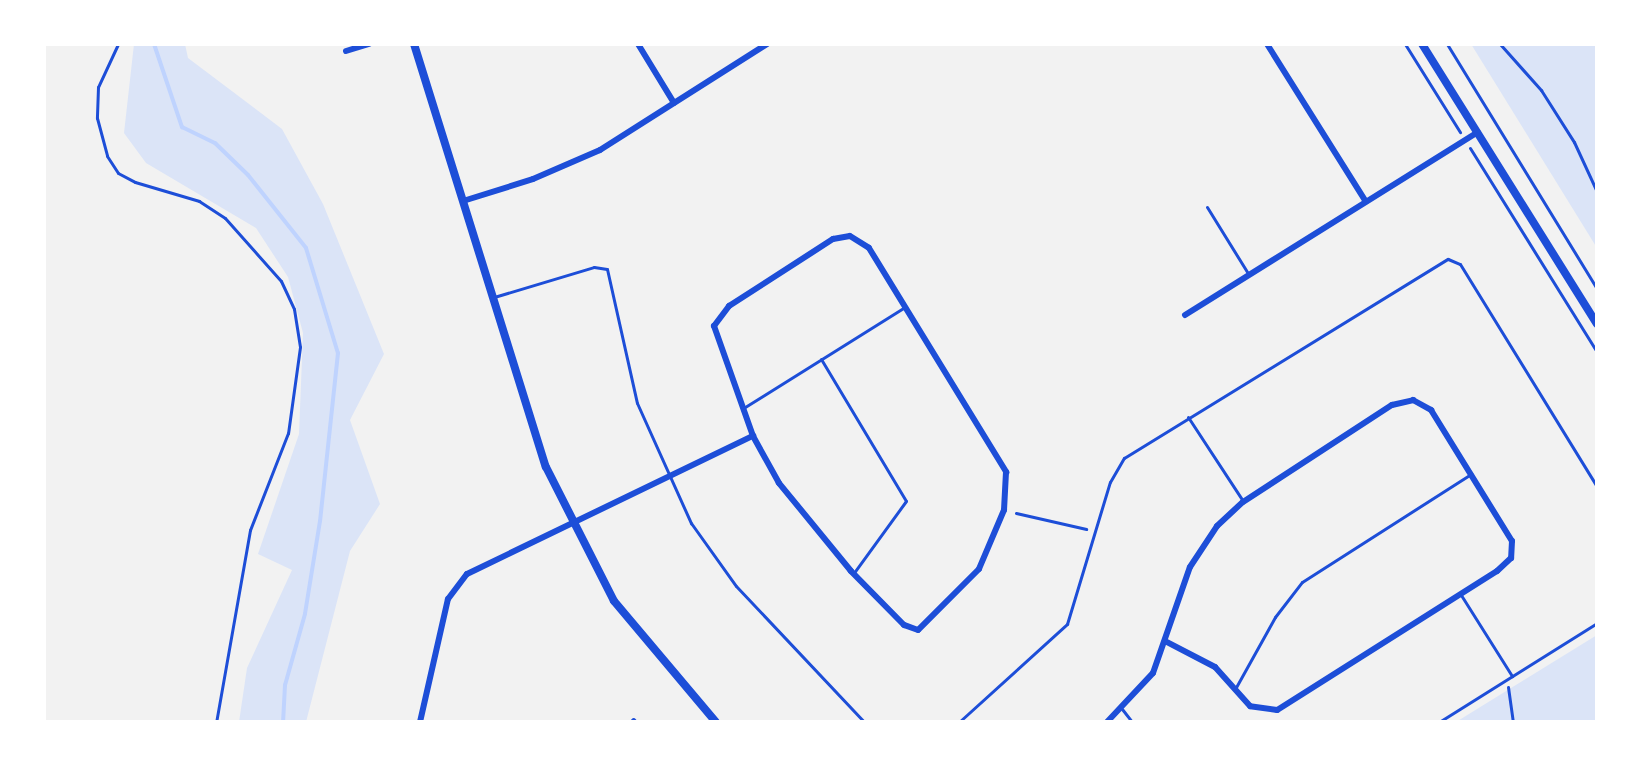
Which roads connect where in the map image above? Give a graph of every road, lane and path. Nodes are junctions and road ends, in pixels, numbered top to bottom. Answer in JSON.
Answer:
{"nodes":[{"id":1,"x":118,"y":44,"type":"edge"},
{"id":2,"x":369,"y":44,"type":"edge"},
{"id":3,"x":414,"y":44,"type":"edge"},
{"id":4,"x":638,"y":44,"type":"edge"},
{"id":5,"x":767,"y":44,"type":"edge"},
{"id":6,"x":1267,"y":44,"type":"edge"},
{"id":7,"x":1405,"y":44,"type":"edge"},
{"id":8,"x":1422,"y":44,"type":"edge"},
{"id":9,"x":1447,"y":44,"type":"edge"},
{"id":10,"x":1500,"y":44,"type":"edge"},
{"id":11,"x":346,"y":51,"type":"dead end"},
{"id":12,"x":674,"y":103,"type":"junction"},
{"id":13,"x":1478,"y":132,"type":"junction"},
{"id":14,"x":1464,"y":139,"type":"junction"},
{"id":15,"x":1597,"y":192,"type":"edge"},
{"id":16,"x":463,"y":201,"type":"junction"},
{"id":17,"x":1366,"y":202,"type":"junction"},
{"id":18,"x":1207,"y":207,"type":"dead end"},
{"id":19,"x":1249,"y":275,"type":"junction"},
{"id":20,"x":1597,"y":289,"type":"edge"},
{"id":21,"x":492,"y":298,"type":"junction"},
{"id":22,"x":906,"y":306,"type":"junction"},
{"id":23,"x":1185,"y":315,"type":"dead end"},
{"id":24,"x":1597,"y":324,"type":"edge"},
{"id":25,"x":1597,"y":352,"type":"edge"},
{"id":26,"x":821,"y":359,"type":"junction"},
{"id":27,"x":742,"y":409,"type":"junction"},
{"id":28,"x":1188,"y":417,"type":"junction"},
{"id":29,"x":753,"y":436,"type":"junction"},
{"id":30,"x":1471,"y":474,"type":"junction"},
{"id":31,"x":667,"y":478,"type":"junction"},
{"id":32,"x":1597,"y":487,"type":"edge"},
{"id":33,"x":1243,"y":502,"type":"junction"},
{"id":34,"x":1016,"y":513,"type":"dead end"},
{"id":35,"x":573,"y":525,"type":"junction"},
{"id":36,"x":1096,"y":531,"type":"junction"},
{"id":37,"x":853,"y":574,"type":"junction"},
{"id":38,"x":1461,"y":594,"type":"junction"},
{"id":39,"x":1597,"y":623,"type":"edge"},
{"id":40,"x":1167,"y":642,"type":"junction"},
{"id":41,"x":1512,"y":676,"type":"junction"},
{"id":42,"x":1505,"y":681,"type":"junction"},
{"id":43,"x":1235,"y":689,"type":"junction"},
{"id":44,"x":1122,"y":709,"type":"junction"},
{"id":45,"x":216,"y":722,"type":"edge"},
{"id":46,"x":420,"y":722,"type":"edge"},
{"id":47,"x":716,"y":722,"type":"edge"},
{"id":48,"x":864,"y":722,"type":"edge"},
{"id":49,"x":959,"y":722,"type":"edge"},
{"id":50,"x":1107,"y":722,"type":"edge"},
{"id":51,"x":1132,"y":722,"type":"edge"},
{"id":52,"x":1439,"y":722,"type":"edge"},
{"id":53,"x":1513,"y":722,"type":"edge"}],
"edges":[{"from":1,"to":45,"type":"path"},
{"from":2,"to":11,"type":"street"},
{"from":3,"to":16,"type":"street"},
{"from":4,"to":12,"type":"street"},
{"from":5,"to":12,"type":"street"},
{"from":6,"to":17,"type":"street"},
{"from":7,"to":14,"type":"path"},
{"from":8,"to":13,"type":"street"},
{"from":9,"to":20,"type":"path"},
{"from":10,"to":15,"type":"path"},
{"from":12,"to":16,"type":"street"},
{"from":13,"to":14,"type":"street"},
{"from":13,"to":24,"type":"street"},
{"from":14,"to":17,"type":"street"},
{"from":14,"to":25,"type":"path"},
{"from":16,"to":21,"type":"street"},
{"from":17,"to":19,"type":"street"},
{"from":18,"to":19,"type":"lane"},
{"from":19,"to":23,"type":"street"},
{"from":21,"to":31,"type":"lane"},
{"from":21,"to":35,"type":"street"},
{"from":22,"to":26,"type":"lane"},
{"from":22,"to":27,"type":"street"},
{"from":22,"to":37,"type":"street"},
{"from":26,"to":27,"type":"lane"},
{"from":26,"to":37,"type":"lane"},
{"from":27,"to":29,"type":"street"},
{"from":28,"to":32,"type":"lane"},
{"from":28,"to":33,"type":"lane"},
{"from":28,"to":36,"type":"lane"},
{"from":29,"to":31,"type":"street"},
{"from":29,"to":37,"type":"street"},
{"from":30,"to":33,"type":"street"},
{"from":30,"to":38,"type":"street"},
{"from":30,"to":43,"type":"lane"},
{"from":31,"to":35,"type":"street"},
{"from":31,"to":48,"type":"lane"},
{"from":33,"to":40,"type":"street"},
{"from":34,"to":36,"type":"path"},
{"from":35,"to":46,"type":"street"},
{"from":35,"to":47,"type":"street"},
{"from":36,"to":49,"type":"lane"},
{"from":38,"to":41,"type":"lane"},
{"from":38,"to":43,"type":"street"},
{"from":39,"to":41,"type":"lane"},
{"from":40,"to":43,"type":"street"},
{"from":40,"to":44,"type":"street"},
{"from":41,"to":42,"type":"lane"},
{"from":42,"to":52,"type":"lane"},
{"from":42,"to":53,"type":"path"},
{"from":44,"to":50,"type":"street"},
{"from":44,"to":51,"type":"lane"}]}
